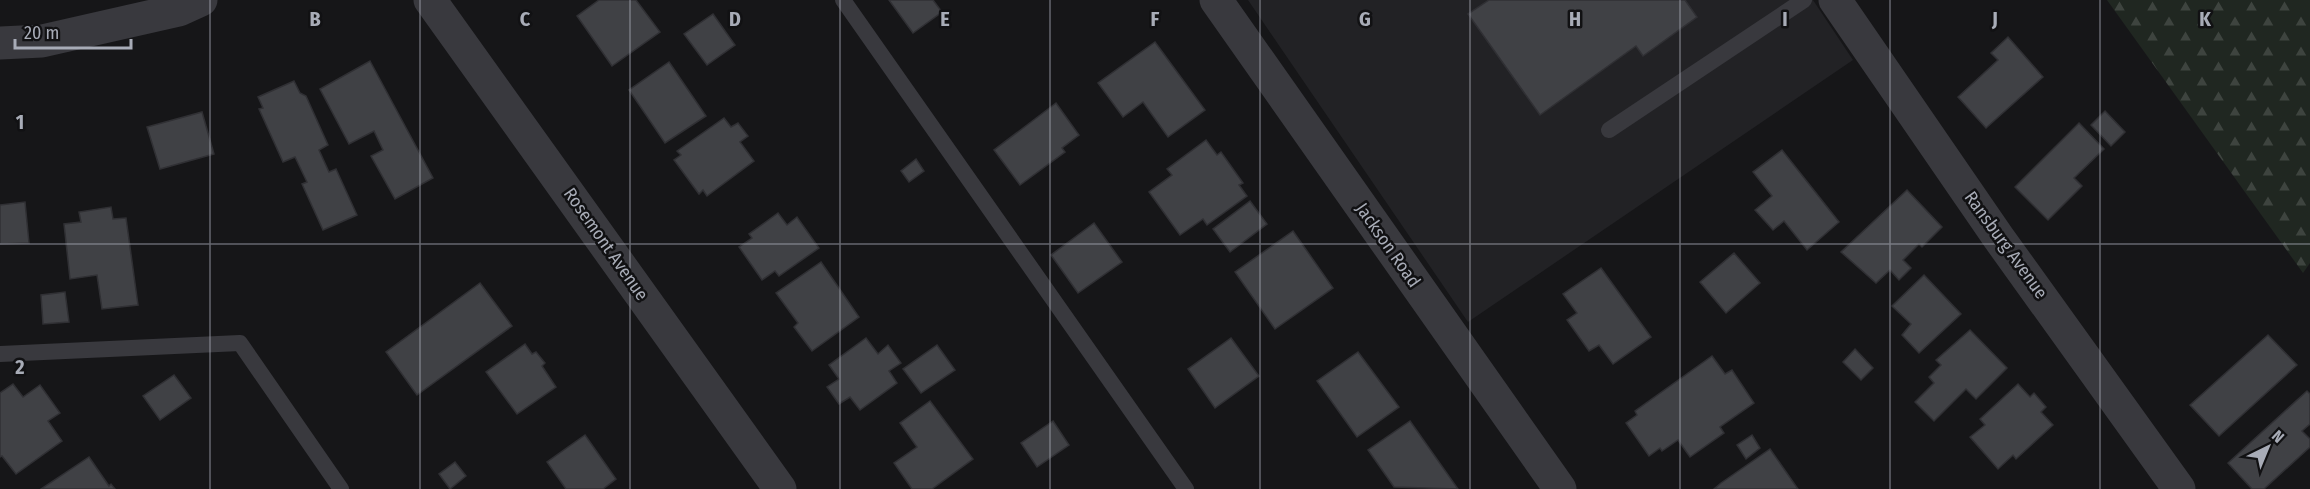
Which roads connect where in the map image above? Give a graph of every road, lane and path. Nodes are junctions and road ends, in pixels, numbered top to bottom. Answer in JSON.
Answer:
{"nodes":[{"id":1,"x":201,"y":0,"type":"edge"},
{"id":2,"x":430,"y":0,"type":"edge"},
{"id":3,"x":843,"y":0,"type":"edge"},
{"id":4,"x":1216,"y":0,"type":"edge"},
{"id":5,"x":1804,"y":0,"type":"edge"},
{"id":6,"x":1835,"y":0,"type":"edge"},
{"id":7,"x":0,"y":43,"type":"edge"},
{"id":8,"x":1609,"y":130,"type":"dead end"},
{"id":9,"x":0,"y":354,"type":"edge"},
{"id":10,"x":341,"y":489,"type":"edge"},
{"id":11,"x":780,"y":489,"type":"edge"},
{"id":12,"x":1186,"y":489,"type":"edge"},
{"id":13,"x":1560,"y":489,"type":"edge"},
{"id":14,"x":2179,"y":489,"type":"edge"}],
"edges":[{"from":1,"to":7,"type":"street"},
{"from":2,"to":11,"type":"street","name":"Rosemont Avenue"},
{"from":3,"to":12,"type":"lane"},
{"from":4,"to":13,"type":"street","name":"Jackson Road"},
{"from":5,"to":8,"type":"lane"},
{"from":6,"to":14,"type":"street","name":"Ransburg Avenue"},
{"from":9,"to":10,"type":"lane"}]}
